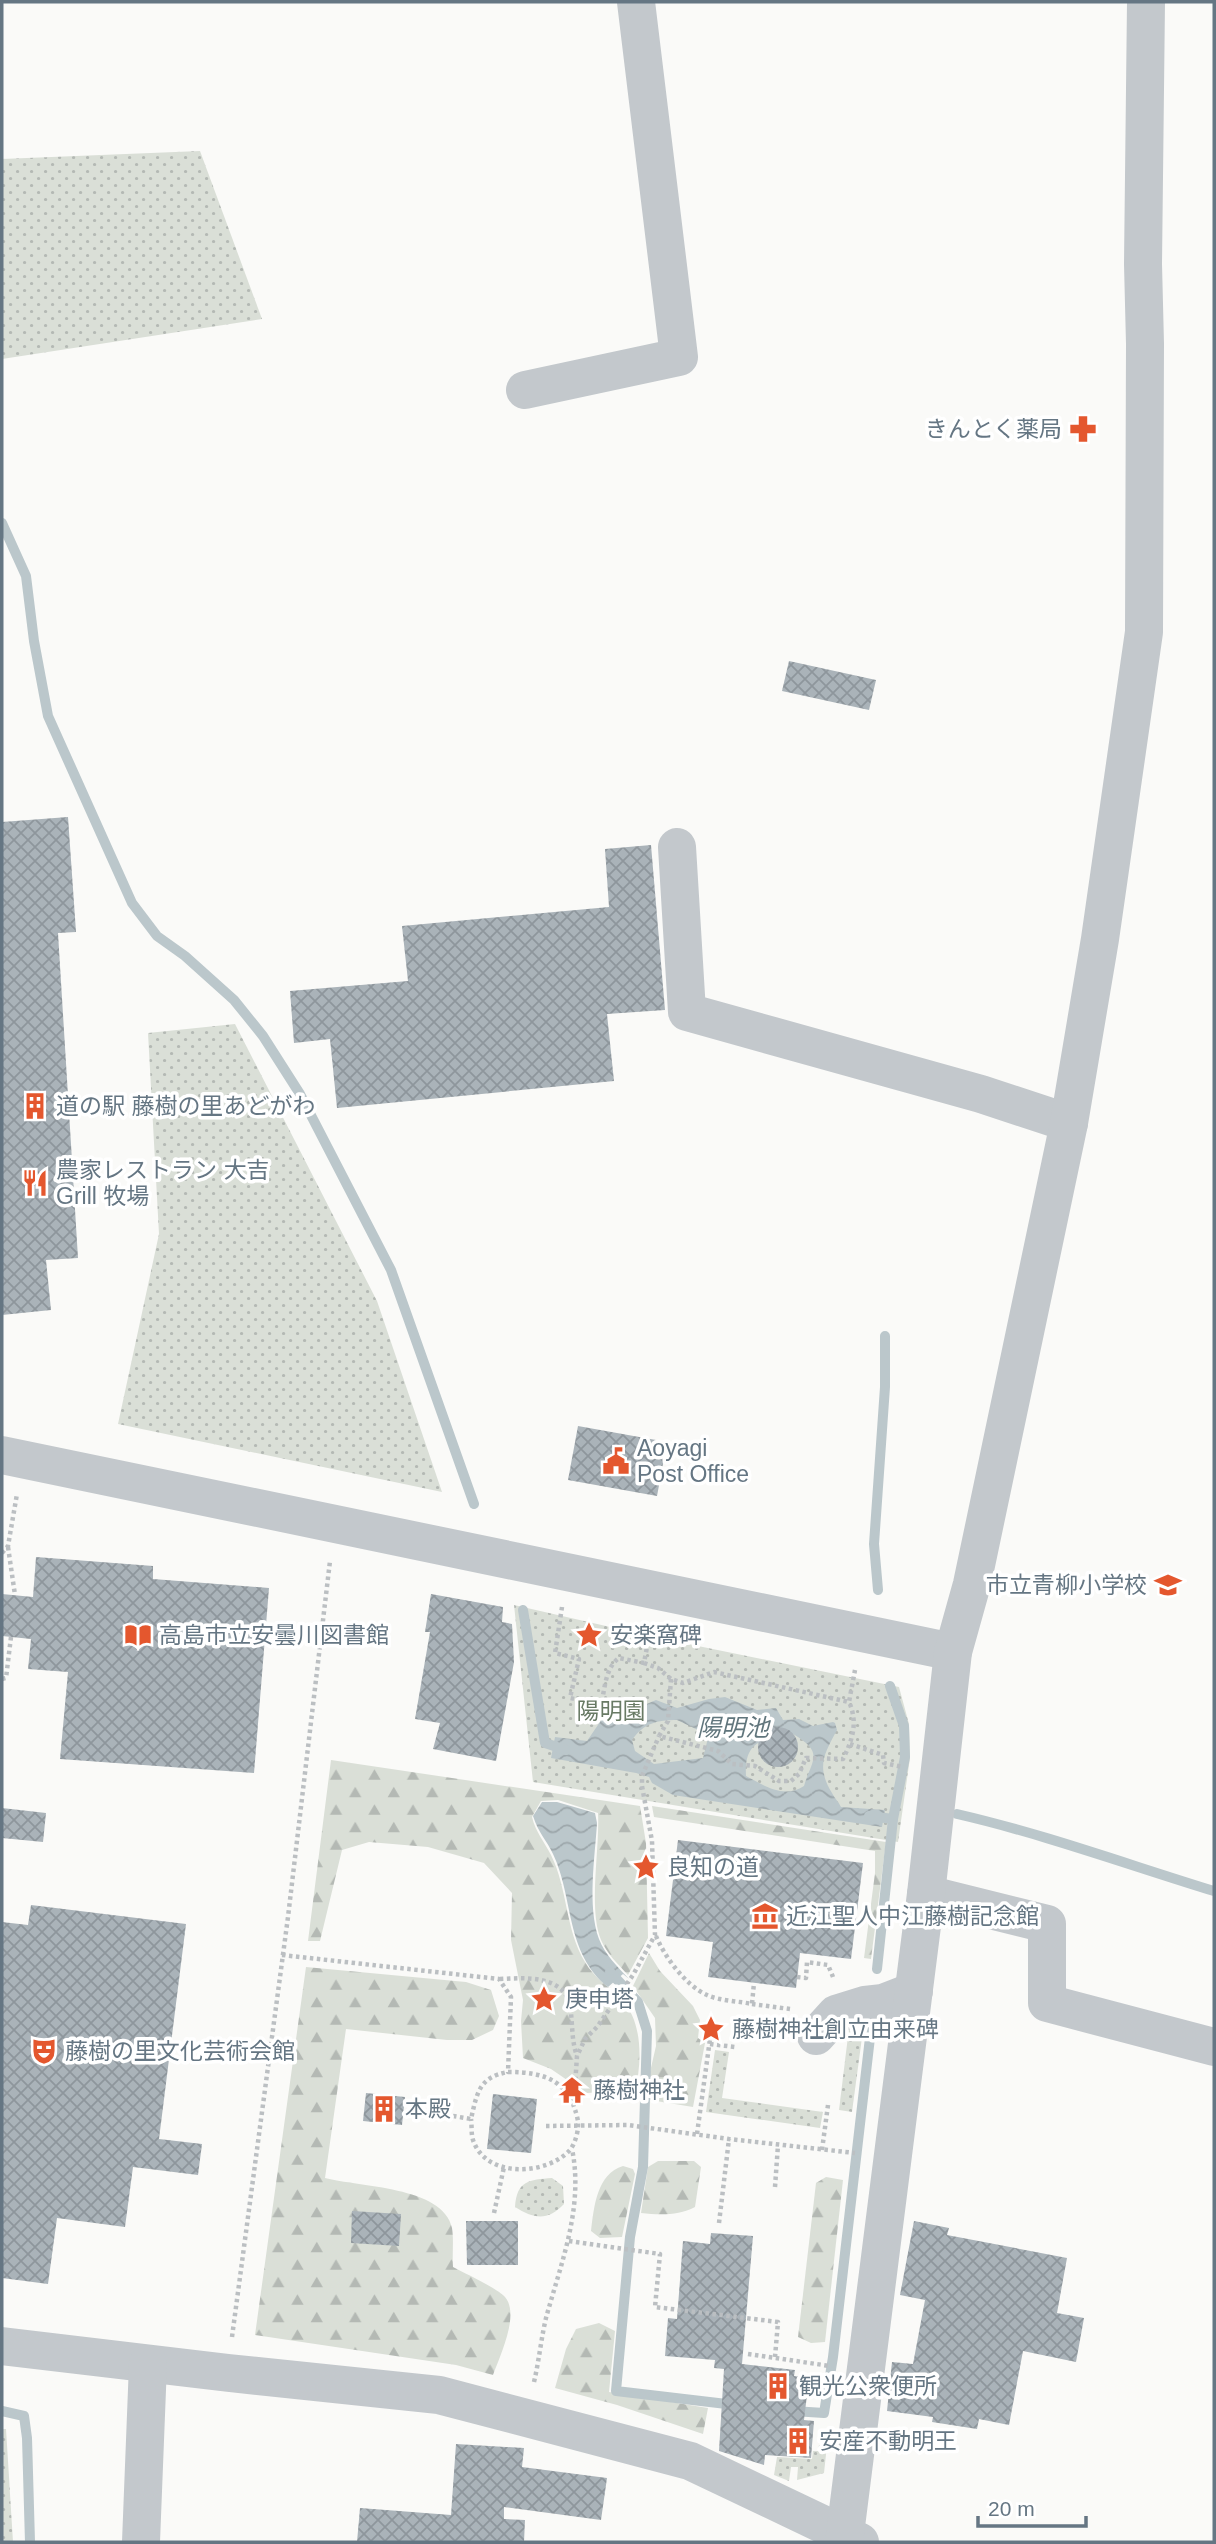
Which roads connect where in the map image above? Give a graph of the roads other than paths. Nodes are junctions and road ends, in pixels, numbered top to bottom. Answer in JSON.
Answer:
{"nodes":[{"id":1,"x":636,"y":2,"type":"edge"},
{"id":2,"x":1146,"y":2,"type":"edge"},
{"id":3,"x":526,"y":390,"type":"dead end"},
{"id":4,"x":677,"y":847,"type":"dead end"},
{"id":5,"x":1069,"y":1123,"type":"junction"},
{"id":6,"x":2,"y":1455,"type":"edge"},
{"id":7,"x":953,"y":1652,"type":"junction"},
{"id":8,"x":926,"y":1894,"type":"junction"},
{"id":9,"x":914,"y":1991,"type":"junction"},
{"id":10,"x":816,"y":2036,"type":"dead end"},
{"id":11,"x":1214,"y":2047,"type":"edge"},
{"id":12,"x":2,"y":2346,"type":"edge"},
{"id":13,"x":148,"y":2364,"type":"junction"},
{"id":14,"x":850,"y":2539,"type":"edge"},
{"id":15,"x":141,"y":2542,"type":"edge"}],
"edges":[{"from":1,"to":3,"type":"street"},
{"from":2,"to":5,"type":"street"},
{"from":4,"to":5,"type":"street"},
{"from":5,"to":7,"type":"street"},
{"from":6,"to":7,"type":"street"},
{"from":7,"to":8,"type":"street"},
{"from":8,"to":9,"type":"street"},
{"from":8,"to":11,"type":"street"},
{"from":9,"to":10,"type":"street"},
{"from":9,"to":14,"type":"street"},
{"from":12,"to":13,"type":"street"},
{"from":13,"to":14,"type":"street"},
{"from":13,"to":15,"type":"street"}]}
